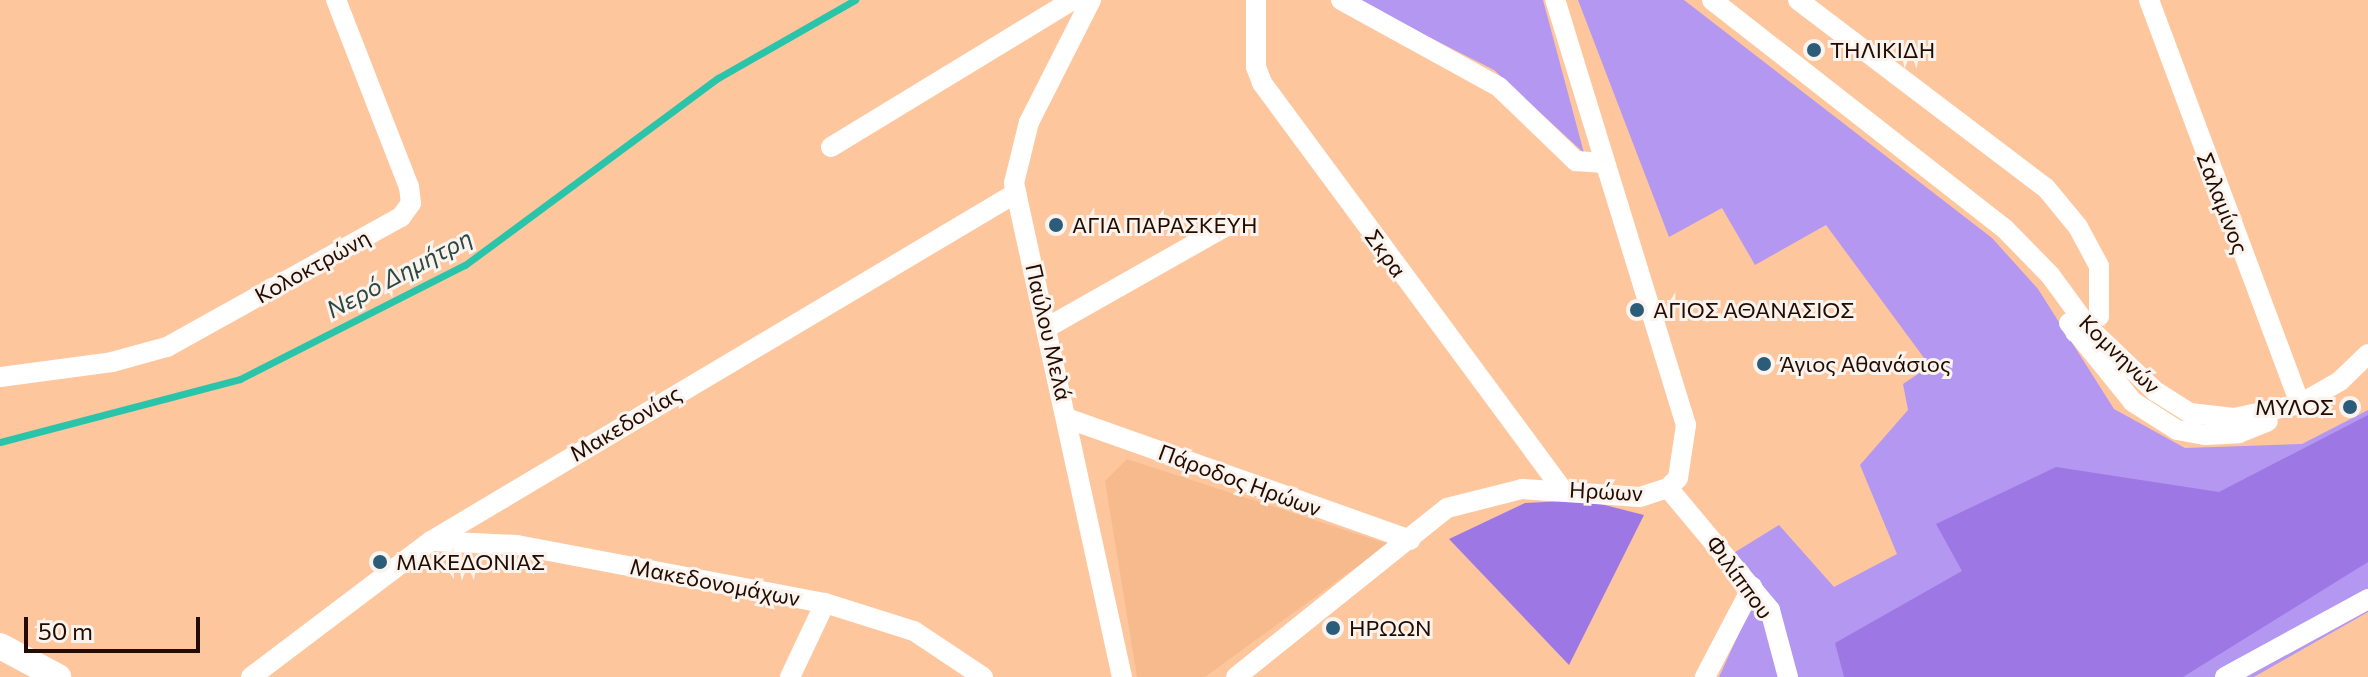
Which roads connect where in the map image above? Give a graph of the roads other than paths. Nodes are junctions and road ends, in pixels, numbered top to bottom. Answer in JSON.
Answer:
{"nodes":[{"id":1,"x":336,"y":0,"type":"edge"},
{"id":2,"x":1073,"y":0,"type":"edge"},
{"id":3,"x":1091,"y":0,"type":"edge"},
{"id":4,"x":1256,"y":0,"type":"edge"},
{"id":5,"x":1341,"y":0,"type":"edge"},
{"id":6,"x":1555,"y":0,"type":"edge"},
{"id":7,"x":1712,"y":0,"type":"edge"},
{"id":8,"x":1798,"y":0,"type":"edge"},
{"id":9,"x":2149,"y":0,"type":"edge"},
{"id":10,"x":831,"y":147,"type":"dead end"},
{"id":11,"x":1604,"y":163,"type":"junction"},
{"id":12,"x":1016,"y":193,"type":"junction"},
{"id":13,"x":1230,"y":224,"type":"dead end"},
{"id":14,"x":1048,"y":327,"type":"junction"},
{"id":15,"x":2082,"y":330,"type":"junction"},
{"id":16,"x":2368,"y":354,"type":"edge"},
{"id":17,"x":0,"y":377,"type":"edge"},
{"id":18,"x":2300,"y":404,"type":"junction"},
{"id":19,"x":1069,"y":419,"type":"junction"},
{"id":20,"x":1668,"y":488,"type":"junction"},
{"id":21,"x":1562,"y":489,"type":"junction"},
{"id":22,"x":1410,"y":540,"type":"junction"},
{"id":23,"x":431,"y":541,"type":"junction"},
{"id":24,"x":1752,"y":587,"type":"junction"},
{"id":25,"x":2368,"y":599,"type":"edge"},
{"id":26,"x":825,"y":603,"type":"junction"},
{"id":27,"x":0,"y":646,"type":"edge"},
{"id":28,"x":58,"y":677,"type":"edge"},
{"id":29,"x":251,"y":677,"type":"edge"},
{"id":30,"x":790,"y":677,"type":"edge"},
{"id":31,"x":983,"y":677,"type":"edge"},
{"id":32,"x":1122,"y":677,"type":"edge"},
{"id":33,"x":1236,"y":677,"type":"edge"},
{"id":34,"x":1705,"y":677,"type":"edge"},
{"id":35,"x":1788,"y":677,"type":"edge"},
{"id":36,"x":2225,"y":677,"type":"edge"}],
"edges":[{"from":1,"to":17,"type":"street","name":"Κολοκτρώνη"},
{"from":2,"to":10,"type":"street"},
{"from":3,"to":12,"type":"street","name":"Παύλου Μελά"},
{"from":4,"to":21,"type":"street","name":"Σκρα"},
{"from":5,"to":11,"type":"street"},
{"from":6,"to":11,"type":"street","name":"Ηρώων"},
{"from":7,"to":15,"type":"street","name":"Κομνηνών"},
{"from":8,"to":15,"type":"street"},
{"from":9,"to":18,"type":"street","name":"Σαλαμίνος"},
{"from":11,"to":20,"type":"street","name":"Ηρώων"},
{"from":12,"to":14,"type":"street","name":"Παύλου Μελά"},
{"from":12,"to":23,"type":"street","name":"Μακεδονίας"},
{"from":13,"to":14,"type":"street"},
{"from":14,"to":19,"type":"street","name":"Παύλου Μελά"},
{"from":15,"to":18,"type":"street","name":"Κομνηνών"},
{"from":16,"to":18,"type":"street","name":"Κομνηνών"},
{"from":19,"to":22,"type":"street","name":"Πάροδος Ηρώων"},
{"from":19,"to":32,"type":"street","name":"Παύλου Μελά"},
{"from":20,"to":21,"type":"street","name":"Ηρώων"},
{"from":20,"to":24,"type":"street","name":"Φιλίππου"},
{"from":21,"to":22,"type":"street","name":"Ηρώων"},
{"from":22,"to":33,"type":"street","name":"Ηρώων"},
{"from":23,"to":26,"type":"street","name":"Μακεδονομάχων"},
{"from":23,"to":29,"type":"street","name":"Μακεδονίας"},
{"from":24,"to":34,"type":"street"},
{"from":24,"to":35,"type":"street","name":"Φιλίππου"},
{"from":25,"to":36,"type":"street"},
{"from":26,"to":30,"type":"street"},
{"from":26,"to":31,"type":"street","name":"Μακεδονομάχων"},
{"from":27,"to":28,"type":"street"}]}
